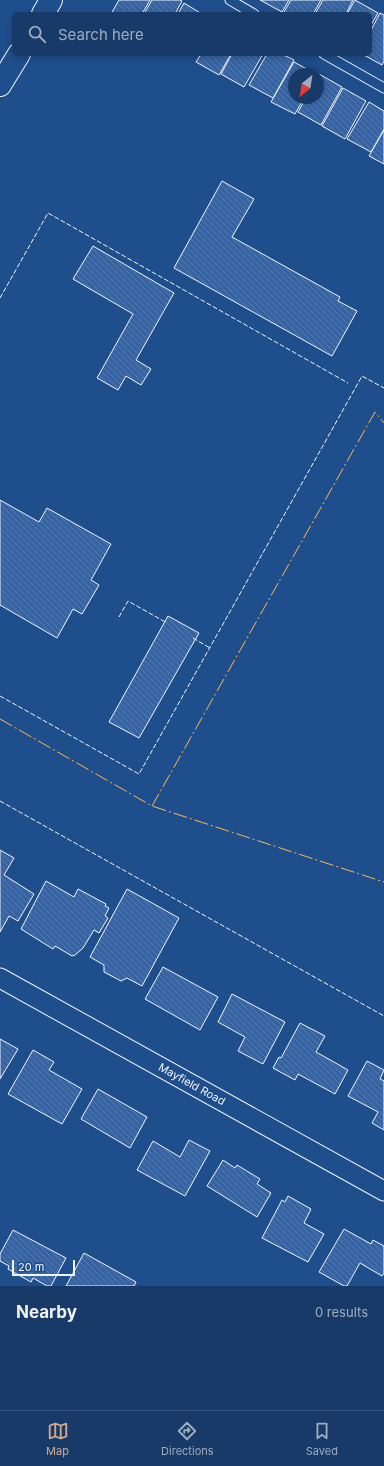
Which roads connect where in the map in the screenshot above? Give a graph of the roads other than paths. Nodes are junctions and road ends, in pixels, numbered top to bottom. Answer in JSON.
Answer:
{"nodes":[{"id":1,"x":50,"y":0,"type":"edge"},
{"id":2,"x":230,"y":0,"type":"edge"},
{"id":3,"x":44,"y":12,"type":"edge"},
{"id":4,"x":251,"y":12,"type":"edge"},
{"id":5,"x":18,"y":56,"type":"edge"},
{"id":6,"x":328,"y":56,"type":"edge"},
{"id":7,"x":0,"y":85,"type":"edge"},
{"id":8,"x":384,"y":88,"type":"edge"},
{"id":9,"x":0,"y":978,"type":"edge"},
{"id":10,"x":384,"y":1191,"type":"edge"}],
"edges":[{"from":1,"to":3,"type":"main road"},
{"from":2,"to":4,"type":"lane"},
{"from":5,"to":7,"type":"main road"},
{"from":6,"to":8,"type":"lane"},
{"from":9,"to":10,"type":"street","name":"Mayfield Road"}]}
